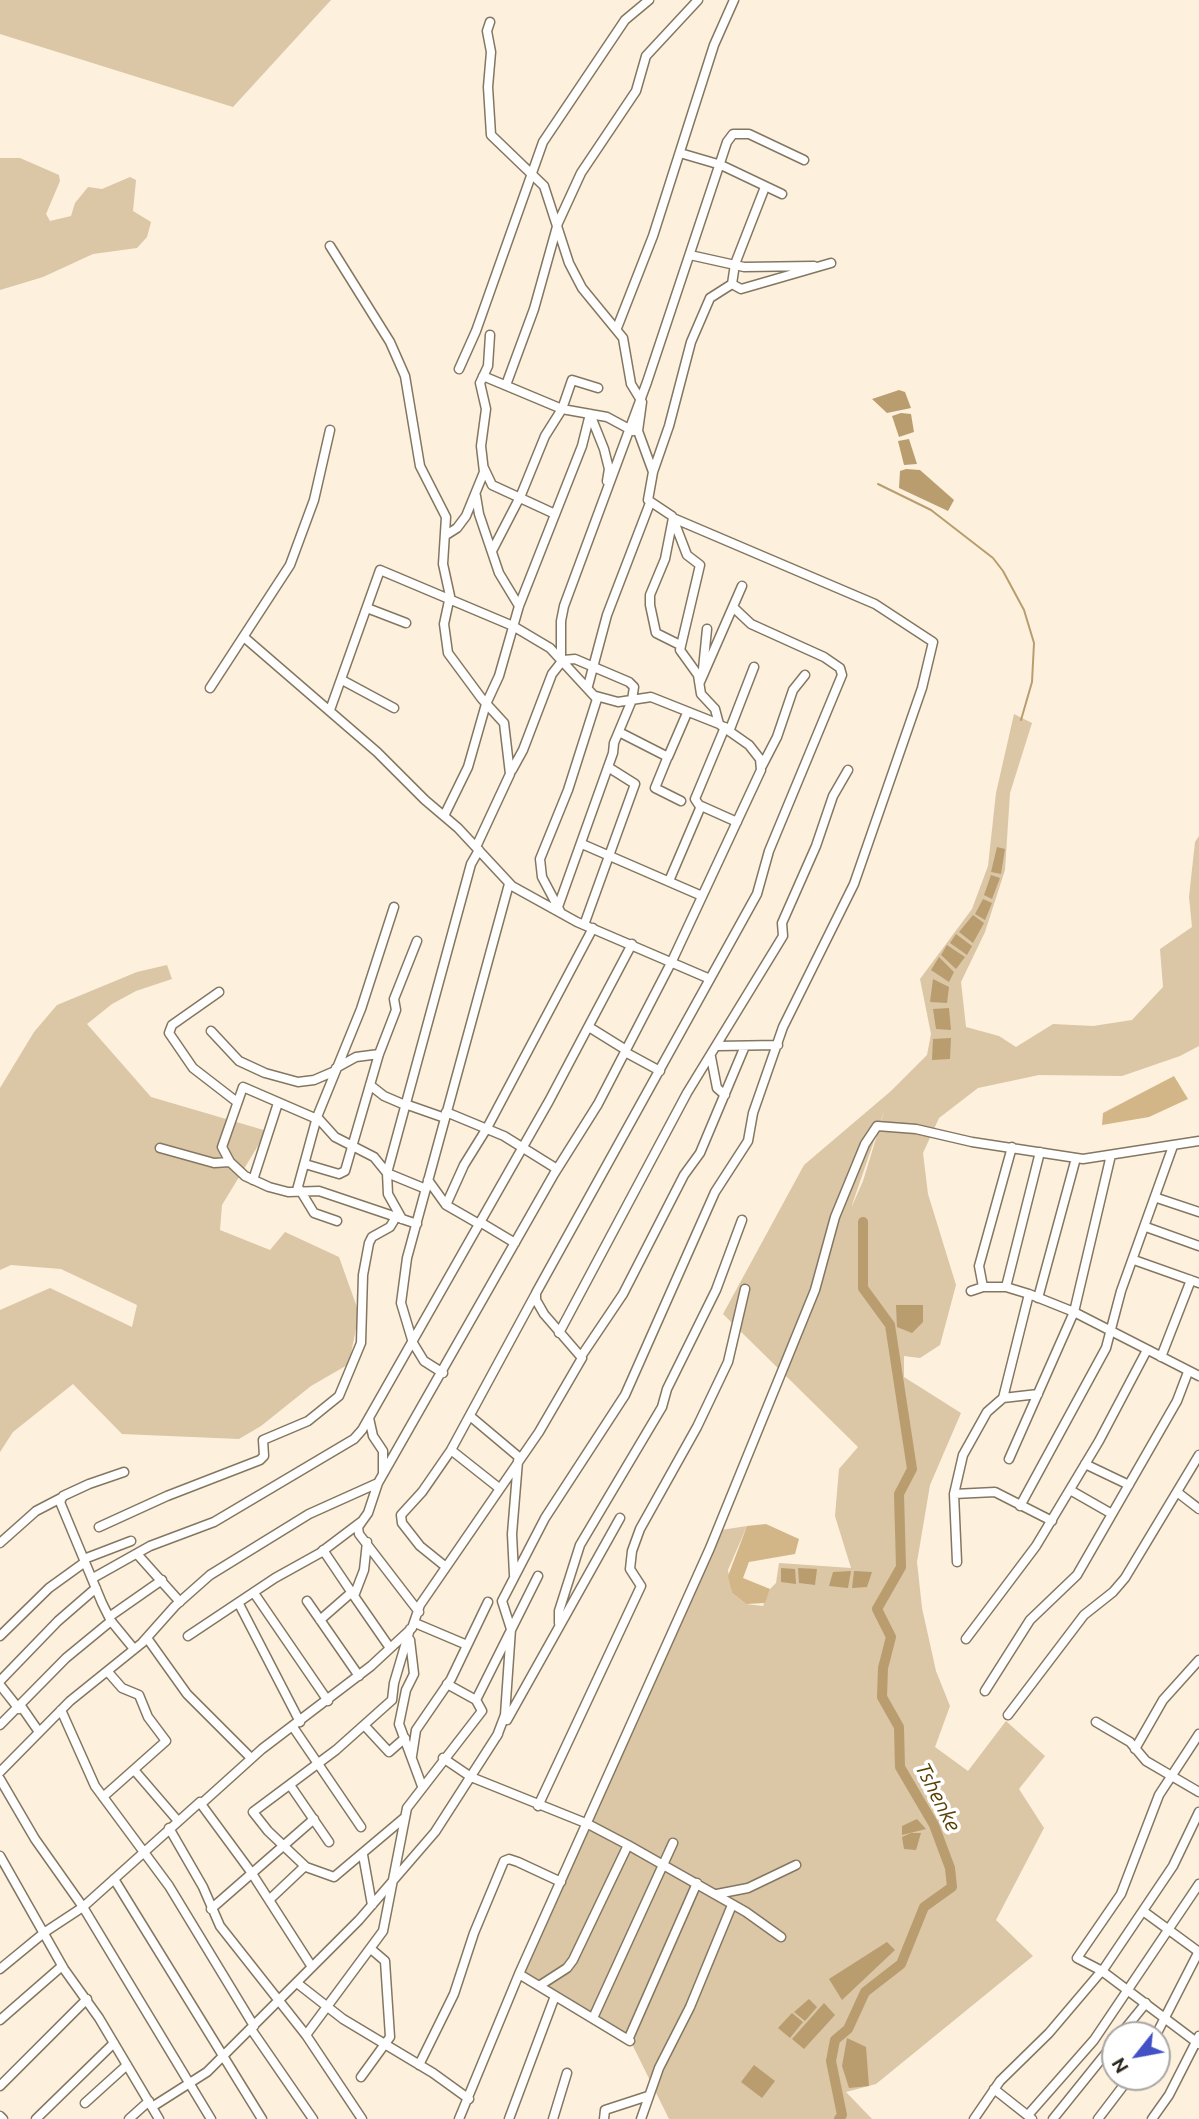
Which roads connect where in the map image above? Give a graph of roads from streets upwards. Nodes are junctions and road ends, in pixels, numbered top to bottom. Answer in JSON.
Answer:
{"nodes":[{"id":1,"x":649,"y":0,"type":"edge"},
{"id":2,"x":698,"y":0,"type":"edge"},
{"id":3,"x":734,"y":0,"type":"edge"},
{"id":4,"x":490,"y":22,"type":"dead end"},
{"id":5,"x":680,"y":153,"type":"junction"},
{"id":6,"x":804,"y":160,"type":"dead end"},
{"id":7,"x":721,"y":165,"type":"junction"},
{"id":8,"x":530,"y":175,"type":"junction"},
{"id":9,"x":765,"y":187,"type":"junction"},
{"id":10,"x":782,"y":194,"type":"dead end"},
{"id":11,"x":558,"y":223,"type":"junction"},
{"id":12,"x":330,"y":246,"type":"dead end"},
{"id":13,"x":690,"y":255,"type":"junction"},
{"id":14,"x":831,"y":263,"type":"dead end"},
{"id":15,"x":735,"y":265,"type":"junction"},
{"id":16,"x":817,"y":266,"type":"junction"},
{"id":17,"x":732,"y":284,"type":"junction"},
{"id":18,"x":617,"y":328,"type":"junction"},
{"id":19,"x":490,"y":335,"type":"dead end"},
{"id":20,"x":460,"y":369,"type":"dead end"},
{"id":21,"x":483,"y":376,"type":"junction"},
{"id":22,"x":506,"y":385,"type":"junction"},
{"id":23,"x":598,"y":388,"type":"dead end"},
{"id":24,"x":640,"y":396,"type":"junction"},
{"id":25,"x":562,"y":409,"type":"junction"},
{"id":26,"x":590,"y":414,"type":"junction"},
{"id":27,"x":630,"y":429,"type":"junction"},
{"id":28,"x":330,"y":430,"type":"dead end"},
{"id":29,"x":639,"y":435,"type":"junction"},
{"id":30,"x":484,"y":468,"type":"junction"},
{"id":31,"x":653,"y":472,"type":"junction"},
{"id":32,"x":476,"y":493,"type":"junction"},
{"id":33,"x":519,"y":498,"type":"junction"},
{"id":34,"x":650,"y":503,"type":"junction"},
{"id":35,"x":602,"y":508,"type":"junction"},
{"id":36,"x":555,"y":514,"type":"junction"},
{"id":37,"x":673,"y":518,"type":"junction"},
{"id":38,"x":446,"y":535,"type":"junction"},
{"id":39,"x":492,"y":551,"type":"junction"},
{"id":40,"x":742,"y":586,"type":"dead end"},
{"id":41,"x":450,"y":600,"type":"junction"},
{"id":42,"x":519,"y":606,"type":"junction"},
{"id":43,"x":733,"y":607,"type":"junction"},
{"id":44,"x":367,"y":608,"type":"junction"},
{"id":45,"x":406,"y":623,"type":"dead end"},
{"id":46,"x":513,"y":626,"type":"junction"},
{"id":47,"x":707,"y":629,"type":"dead end"},
{"id":48,"x":245,"y":638,"type":"junction"},
{"id":49,"x":680,"y":645,"type":"junction"},
{"id":50,"x":562,"y":659,"type":"junction"},
{"id":51,"x":596,"y":667,"type":"junction"},
{"id":52,"x":754,"y":667,"type":"dead end"},
{"id":53,"x":805,"y":676,"type":"dead end"},
{"id":54,"x":702,"y":678,"type":"junction"},
{"id":55,"x":342,"y":680,"type":"junction"},
{"id":56,"x":588,"y":686,"type":"junction"},
{"id":57,"x":210,"y":688,"type":"dead end"},
{"id":58,"x":596,"y":696,"type":"junction"},
{"id":59,"x":632,"y":700,"type":"junction"},
{"id":60,"x":486,"y":704,"type":"junction"},
{"id":61,"x":394,"y":708,"type":"dead end"},
{"id":62,"x":330,"y":710,"type":"junction"},
{"id":63,"x":687,"y":713,"type":"junction"},
{"id":64,"x":725,"y":727,"type":"junction"},
{"id":65,"x":620,"y":732,"type":"junction"},
{"id":66,"x":668,"y":757,"type":"junction"},
{"id":67,"x":608,"y":766,"type":"junction"},
{"id":68,"x":762,"y":766,"type":"junction"},
{"id":69,"x":848,"y":770,"type":"dead end"},
{"id":70,"x":510,"y":774,"type":"junction"},
{"id":71,"x":681,"y":801,"type":"dead end"},
{"id":72,"x":701,"y":806,"type":"junction"},
{"id":73,"x":444,"y":816,"type":"junction"},
{"id":74,"x":737,"y":822,"type":"junction"},
{"id":75,"x":582,"y":844,"type":"junction"},
{"id":76,"x":477,"y":848,"type":"junction"},
{"id":77,"x":610,"y":856,"type":"junction"},
{"id":78,"x":669,"y":881,"type":"junction"},
{"id":79,"x":509,"y":884,"type":"junction"},
{"id":80,"x":702,"y":896,"type":"junction"},
{"id":81,"x":394,"y":906,"type":"dead end"},
{"id":82,"x":559,"y":909,"type":"junction"},
{"id":83,"x":588,"y":927,"type":"junction"},
{"id":84,"x":417,"y":942,"type":"dead end"},
{"id":85,"x":632,"y":944,"type":"junction"},
{"id":86,"x":672,"y":961,"type":"junction"},
{"id":87,"x":710,"y":979,"type":"junction"},
{"id":88,"x":219,"y":992,"type":"dead end"},
{"id":89,"x":589,"y":1027,"type":"junction"},
{"id":90,"x":211,"y":1031,"type":"dead end"},
{"id":91,"x":778,"y":1045,"type":"junction"},
{"id":92,"x":718,"y":1046,"type":"junction"},
{"id":93,"x":745,"y":1046,"type":"junction"},
{"id":94,"x":625,"y":1051,"type":"junction"},
{"id":95,"x":379,"y":1055,"type":"junction"},
{"id":96,"x":711,"y":1057,"type":"junction"},
{"id":97,"x":335,"y":1069,"type":"junction"},
{"id":98,"x":660,"y":1071,"type":"junction"},
{"id":99,"x":370,"y":1085,"type":"junction"},
{"id":100,"x":725,"y":1095,"type":"junction"},
{"id":101,"x":237,"y":1101,"type":"junction"},
{"id":102,"x":278,"y":1103,"type":"junction"},
{"id":103,"x":405,"y":1104,"type":"junction"},
{"id":104,"x":445,"y":1115,"type":"junction"},
{"id":105,"x":317,"y":1118,"type":"junction"},
{"id":106,"x":488,"y":1128,"type":"junction"},
{"id":107,"x":1199,"y":1141,"type":"edge"},
{"id":108,"x":351,"y":1145,"type":"junction"},
{"id":109,"x":1173,"y":1146,"type":"junction"},
{"id":110,"x":522,"y":1147,"type":"junction"},
{"id":111,"x":1012,"y":1147,"type":"junction"},
{"id":112,"x":160,"y":1148,"type":"dead end"},
{"id":113,"x":1040,"y":1152,"type":"junction"},
{"id":114,"x":1111,"y":1155,"type":"junction"},
{"id":115,"x":1076,"y":1158,"type":"junction"},
{"id":116,"x":230,"y":1162,"type":"junction"},
{"id":117,"x":305,"y":1164,"type":"junction"},
{"id":118,"x":557,"y":1169,"type":"junction"},
{"id":119,"x":387,"y":1173,"type":"junction"},
{"id":120,"x":253,"y":1180,"type":"junction"},
{"id":121,"x":426,"y":1187,"type":"junction"},
{"id":122,"x":298,"y":1190,"type":"junction"},
{"id":123,"x":1157,"y":1198,"type":"junction"},
{"id":124,"x":446,"y":1205,"type":"junction"},
{"id":125,"x":1199,"y":1212,"type":"edge"},
{"id":126,"x":399,"y":1218,"type":"junction"},
{"id":127,"x":743,"y":1220,"type":"dead end"},
{"id":128,"x":337,"y":1221,"type":"dead end"},
{"id":129,"x":479,"y":1223,"type":"junction"},
{"id":130,"x":417,"y":1224,"type":"junction"},
{"id":131,"x":1146,"y":1227,"type":"junction"},
{"id":132,"x":515,"y":1243,"type":"junction"},
{"id":133,"x":1199,"y":1246,"type":"edge"},
{"id":134,"x":1134,"y":1259,"type":"junction"},
{"id":135,"x":1195,"y":1282,"type":"edge"},
{"id":136,"x":983,"y":1287,"type":"junction"},
{"id":137,"x":1006,"y":1287,"type":"junction"},
{"id":138,"x":745,"y":1289,"type":"dead end"},
{"id":139,"x":971,"y":1291,"type":"dead end"},
{"id":140,"x":536,"y":1293,"type":"junction"},
{"id":141,"x":1029,"y":1294,"type":"junction"},
{"id":142,"x":1038,"y":1298,"type":"junction"},
{"id":143,"x":1074,"y":1312,"type":"junction"},
{"id":144,"x":559,"y":1333,"type":"junction"},
{"id":145,"x":1110,"y":1333,"type":"junction"},
{"id":146,"x":413,"y":1343,"type":"junction"},
{"id":147,"x":1147,"y":1350,"type":"junction"},
{"id":148,"x":582,"y":1355,"type":"junction"},
{"id":149,"x":1161,"y":1357,"type":"junction"},
{"id":150,"x":443,"y":1373,"type":"junction"},
{"id":151,"x":1196,"y":1373,"type":"edge"},
{"id":152,"x":1038,"y":1394,"type":"junction"},
{"id":153,"x":1003,"y":1398,"type":"junction"},
{"id":154,"x":470,"y":1416,"type":"junction"},
{"id":155,"x":369,"y":1418,"type":"junction"},
{"id":156,"x":451,"y":1450,"type":"junction"},
{"id":157,"x":1199,"y":1455,"type":"edge"},
{"id":158,"x":1009,"y":1458,"type":"dead end"},
{"id":159,"x":519,"y":1459,"type":"junction"},
{"id":160,"x":1085,"y":1464,"type":"junction"},
{"id":161,"x":124,"y":1472,"type":"dead end"},
{"id":162,"x":383,"y":1474,"type":"junction"},
{"id":163,"x":378,"y":1483,"type":"junction"},
{"id":164,"x":1129,"y":1485,"type":"junction"},
{"id":165,"x":499,"y":1488,"type":"junction"},
{"id":166,"x":1070,"y":1490,"type":"junction"},
{"id":167,"x":1177,"y":1492,"type":"junction"},
{"id":168,"x":954,"y":1494,"type":"junction"},
{"id":169,"x":61,"y":1498,"type":"junction"},
{"id":170,"x":1020,"y":1506,"type":"junction"},
{"id":171,"x":1199,"y":1509,"type":"edge"},
{"id":172,"x":1112,"y":1514,"type":"junction"},
{"id":173,"x":620,"y":1518,"type":"dead end"},
{"id":174,"x":1052,"y":1521,"type":"junction"},
{"id":175,"x":361,"y":1522,"type":"junction"},
{"id":176,"x":99,"y":1527,"type":"dead end"},
{"id":177,"x":131,"y":1541,"type":"dead end"},
{"id":178,"x":367,"y":1542,"type":"junction"},
{"id":179,"x":0,"y":1543,"type":"edge"},
{"id":180,"x":323,"y":1550,"type":"junction"},
{"id":181,"x":138,"y":1555,"type":"junction"},
{"id":182,"x":85,"y":1561,"type":"junction"},
{"id":183,"x":957,"y":1562,"type":"dead end"},
{"id":184,"x":446,"y":1567,"type":"junction"},
{"id":185,"x":538,"y":1576,"type":"dead end"},
{"id":186,"x":93,"y":1578,"type":"junction"},
{"id":187,"x":514,"y":1578,"type":"junction"},
{"id":188,"x":162,"y":1580,"type":"junction"},
{"id":189,"x":96,"y":1588,"type":"junction"},
{"id":190,"x":254,"y":1593,"type":"junction"},
{"id":191,"x":353,"y":1594,"type":"junction"},
{"id":192,"x":307,"y":1601,"type":"dead end"},
{"id":193,"x":180,"y":1602,"type":"junction"},
{"id":194,"x":488,"y":1602,"type":"dead end"},
{"id":195,"x":239,"y":1604,"type":"junction"},
{"id":196,"x":419,"y":1612,"type":"junction"},
{"id":197,"x":110,"y":1619,"type":"junction"},
{"id":198,"x":320,"y":1620,"type":"junction"},
{"id":199,"x":559,"y":1626,"type":"junction"},
{"id":200,"x":511,"y":1629,"type":"junction"},
{"id":201,"x":412,"y":1630,"type":"junction"},
{"id":202,"x":0,"y":1636,"type":"edge"},
{"id":203,"x":188,"y":1636,"type":"dead end"},
{"id":204,"x":147,"y":1638,"type":"junction"},
{"id":205,"x":966,"y":1639,"type":"dead end"},
{"id":206,"x":467,"y":1645,"type":"junction"},
{"id":207,"x":390,"y":1648,"type":"junction"},
{"id":208,"x":134,"y":1649,"type":"junction"},
{"id":209,"x":1199,"y":1660,"type":"edge"},
{"id":210,"x":108,"y":1672,"type":"junction"},
{"id":211,"x":359,"y":1676,"type":"junction"},
{"id":212,"x":0,"y":1683,"type":"edge"},
{"id":213,"x":447,"y":1684,"type":"junction"},
{"id":214,"x":985,"y":1691,"type":"dead end"},
{"id":215,"x":476,"y":1700,"type":"junction"},
{"id":216,"x":328,"y":1701,"type":"junction"},
{"id":217,"x":20,"y":1707,"type":"junction"},
{"id":218,"x":61,"y":1710,"type":"junction"},
{"id":219,"x":1008,"y":1714,"type":"dead end"},
{"id":220,"x":1096,"y":1722,"type":"dead end"},
{"id":221,"x":0,"y":1725,"type":"edge"},
{"id":222,"x":296,"y":1725,"type":"junction"},
{"id":223,"x":364,"y":1725,"type":"junction"},
{"id":224,"x":39,"y":1732,"type":"junction"},
{"id":225,"x":1199,"y":1734,"type":"edge"},
{"id":226,"x":497,"y":1736,"type":"junction"},
{"id":227,"x":405,"y":1738,"type":"junction"},
{"id":228,"x":1135,"y":1749,"type":"junction"},
{"id":229,"x":412,"y":1756,"type":"junction"},
{"id":230,"x":251,"y":1758,"type":"junction"},
{"id":231,"x":443,"y":1758,"type":"junction"},
{"id":232,"x":317,"y":1765,"type":"junction"},
{"id":233,"x":135,"y":1770,"type":"junction"},
{"id":234,"x":0,"y":1772,"type":"edge"},
{"id":235,"x":1172,"y":1774,"type":"junction"},
{"id":236,"x":471,"y":1777,"type":"junction"},
{"id":237,"x":0,"y":1779,"type":"edge"},
{"id":238,"x":290,"y":1785,"type":"junction"},
{"id":239,"x":422,"y":1786,"type":"junction"},
{"id":240,"x":1199,"y":1792,"type":"edge"},
{"id":241,"x":103,"y":1797,"type":"junction"},
{"id":242,"x":199,"y":1801,"type":"junction"},
{"id":243,"x":538,"y":1806,"type":"junction"},
{"id":244,"x":1199,"y":1812,"type":"edge"},
{"id":245,"x":404,"y":1818,"type":"junction"},
{"id":246,"x":314,"y":1819,"type":"junction"},
{"id":247,"x":178,"y":1821,"type":"junction"},
{"id":248,"x":588,"y":1824,"type":"junction"},
{"id":249,"x":361,"y":1827,"type":"dead end"},
{"id":250,"x":169,"y":1828,"type":"junction"},
{"id":251,"x":329,"y":1842,"type":"dead end"},
{"id":252,"x":673,"y":1843,"type":"dead end"},
{"id":253,"x":628,"y":1845,"type":"junction"},
{"id":254,"x":282,"y":1846,"type":"junction"},
{"id":255,"x":144,"y":1850,"type":"junction"},
{"id":256,"x":363,"y":1854,"type":"junction"},
{"id":257,"x":0,"y":1856,"type":"edge"},
{"id":258,"x":662,"y":1863,"type":"junction"},
{"id":259,"x":796,"y":1865,"type":"dead end"},
{"id":260,"x":305,"y":1866,"type":"junction"},
{"id":261,"x":253,"y":1875,"type":"junction"},
{"id":262,"x":114,"y":1879,"type":"junction"},
{"id":263,"x":394,"y":1882,"type":"junction"},
{"id":264,"x":561,"y":1882,"type":"junction"},
{"id":265,"x":697,"y":1883,"type":"junction"},
{"id":266,"x":1199,"y":1884,"type":"edge"},
{"id":267,"x":715,"y":1894,"type":"junction"},
{"id":268,"x":269,"y":1900,"type":"junction"},
{"id":269,"x":372,"y":1905,"type":"junction"},
{"id":270,"x":732,"y":1905,"type":"junction"},
{"id":271,"x":83,"y":1906,"type":"junction"},
{"id":272,"x":211,"y":1909,"type":"junction"},
{"id":273,"x":1143,"y":1911,"type":"junction"},
{"id":274,"x":1171,"y":1930,"type":"junction"},
{"id":275,"x":45,"y":1932,"type":"junction"},
{"id":276,"x":780,"y":1937,"type":"dead end"},
{"id":277,"x":371,"y":1949,"type":"junction"},
{"id":278,"x":1199,"y":1951,"type":"edge"},
{"id":279,"x":62,"y":1966,"type":"junction"},
{"id":280,"x":312,"y":1967,"type":"junction"},
{"id":281,"x":0,"y":1969,"type":"edge"},
{"id":282,"x":1102,"y":1971,"type":"junction"},
{"id":283,"x":519,"y":1974,"type":"junction"},
{"id":284,"x":297,"y":1983,"type":"junction"},
{"id":285,"x":539,"y":1986,"type":"junction"},
{"id":286,"x":1128,"y":1992,"type":"junction"},
{"id":287,"x":555,"y":1996,"type":"junction"},
{"id":288,"x":87,"y":1999,"type":"junction"},
{"id":289,"x":279,"y":2001,"type":"junction"},
{"id":290,"x":1146,"y":2003,"type":"junction"},
{"id":291,"x":327,"y":2008,"type":"junction"},
{"id":292,"x":593,"y":2018,"type":"junction"},
{"id":293,"x":1167,"y":2018,"type":"junction"},
{"id":294,"x":0,"y":2020,"type":"edge"},
{"id":295,"x":1131,"y":2021,"type":"edge"},
{"id":296,"x":1165,"y":2021,"type":"edge"},
{"id":297,"x":253,"y":2027,"type":"junction"},
{"id":298,"x":306,"y":2035,"type":"junction"},
{"id":299,"x":1198,"y":2040,"type":"edge"},
{"id":300,"x":114,"y":2043,"type":"junction"},
{"id":301,"x":386,"y":2045,"type":"junction"},
{"id":302,"x":222,"y":2057,"type":"junction"},
{"id":303,"x":1101,"y":2059,"type":"edge"},
{"id":304,"x":127,"y":2065,"type":"junction"},
{"id":305,"x":419,"y":2065,"type":"junction"},
{"id":306,"x":567,"y":2073,"type":"dead end"},
{"id":307,"x":361,"y":2077,"type":"dead end"},
{"id":308,"x":189,"y":2082,"type":"junction"},
{"id":309,"x":0,"y":2086,"type":"edge"},
{"id":310,"x":994,"y":2089,"type":"junction"},
{"id":311,"x":1119,"y":2091,"type":"edge"},
{"id":312,"x":648,"y":2096,"type":"junction"},
{"id":313,"x":469,"y":2099,"type":"junction"},
{"id":314,"x":85,"y":2103,"type":"dead end"},
{"id":315,"x":150,"y":2104,"type":"junction"},
{"id":316,"x":1030,"y":2117,"type":"edge"},
{"id":317,"x":36,"y":2119,"type":"edge"},
{"id":318,"x":129,"y":2119,"type":"edge"},
{"id":319,"x":159,"y":2119,"type":"edge"},
{"id":320,"x":211,"y":2119,"type":"edge"},
{"id":321,"x":262,"y":2119,"type":"edge"},
{"id":322,"x":313,"y":2119,"type":"edge"},
{"id":323,"x":362,"y":2119,"type":"edge"},
{"id":324,"x":459,"y":2119,"type":"edge"},
{"id":325,"x":509,"y":2119,"type":"edge"},
{"id":326,"x":553,"y":2119,"type":"edge"},
{"id":327,"x":604,"y":2119,"type":"edge"},
{"id":328,"x":641,"y":2119,"type":"edge"},
{"id":329,"x":974,"y":2119,"type":"edge"},
{"id":330,"x":1053,"y":2119,"type":"edge"},
{"id":331,"x":1098,"y":2119,"type":"edge"},
{"id":332,"x":1152,"y":2119,"type":"edge"}],
"edges":[{"from":1,"to":8,"type":"street"},
{"from":2,"to":11,"type":"street"},
{"from":3,"to":5,"type":"street"},
{"from":4,"to":8,"type":"street"},
{"from":5,"to":7,"type":"street"},
{"from":5,"to":18,"type":"street"},
{"from":6,"to":7,"type":"street"},
{"from":7,"to":9,"type":"street"},
{"from":7,"to":13,"type":"street"},
{"from":8,"to":11,"type":"street"},
{"from":8,"to":20,"type":"street"},
{"from":9,"to":10,"type":"street"},
{"from":9,"to":15,"type":"street"},
{"from":11,"to":18,"type":"street"},
{"from":11,"to":22,"type":"street"},
{"from":12,"to":38,"type":"street"},
{"from":13,"to":15,"type":"street"},
{"from":13,"to":24,"type":"street"},
{"from":14,"to":16,"type":"street"},
{"from":15,"to":16,"type":"street"},
{"from":15,"to":17,"type":"street"},
{"from":16,"to":17,"type":"street"},
{"from":17,"to":31,"type":"street"},
{"from":18,"to":24,"type":"street"},
{"from":19,"to":21,"type":"street"},
{"from":21,"to":22,"type":"street"},
{"from":21,"to":30,"type":"street"},
{"from":22,"to":25,"type":"street"},
{"from":23,"to":25,"type":"street"},
{"from":24,"to":27,"type":"street"},
{"from":24,"to":29,"type":"street"},
{"from":25,"to":26,"type":"street"},
{"from":25,"to":33,"type":"street"},
{"from":26,"to":27,"type":"street"},
{"from":26,"to":35,"type":"street"},
{"from":26,"to":36,"type":"street"},
{"from":27,"to":29,"type":"street"},
{"from":27,"to":35,"type":"street"},
{"from":28,"to":48,"type":"street"},
{"from":29,"to":31,"type":"street"},
{"from":30,"to":32,"type":"street"},
{"from":30,"to":33,"type":"street"},
{"from":31,"to":34,"type":"street"},
{"from":32,"to":38,"type":"street"},
{"from":32,"to":39,"type":"street"},
{"from":33,"to":36,"type":"street"},
{"from":33,"to":39,"type":"street"},
{"from":34,"to":37,"type":"street"},
{"from":34,"to":51,"type":"street"},
{"from":35,"to":50,"type":"street"},
{"from":36,"to":42,"type":"street"},
{"from":37,"to":49,"type":"street"},
{"from":37,"to":49,"type":"street"},
{"from":37,"to":91,"type":"street"},
{"from":38,"to":41,"type":"street"},
{"from":39,"to":42,"type":"street"},
{"from":40,"to":43,"type":"street"},
{"from":41,"to":44,"type":"street"},
{"from":41,"to":46,"type":"street"},
{"from":41,"to":60,"type":"street"},
{"from":42,"to":46,"type":"street"},
{"from":43,"to":54,"type":"street"},
{"from":43,"to":87,"type":"street"},
{"from":44,"to":45,"type":"street"},
{"from":44,"to":55,"type":"street"},
{"from":46,"to":50,"type":"street"},
{"from":46,"to":60,"type":"street"},
{"from":47,"to":54,"type":"street"},
{"from":48,"to":57,"type":"street"},
{"from":48,"to":62,"type":"street"},
{"from":49,"to":54,"type":"street"},
{"from":50,"to":51,"type":"street"},
{"from":50,"to":56,"type":"street"},
{"from":50,"to":70,"type":"street"},
{"from":51,"to":56,"type":"street"},
{"from":51,"to":59,"type":"street"},
{"from":52,"to":64,"type":"street"},
{"from":53,"to":68,"type":"street"},
{"from":54,"to":64,"type":"street"},
{"from":55,"to":61,"type":"street"},
{"from":55,"to":62,"type":"street"},
{"from":56,"to":58,"type":"street"},
{"from":58,"to":59,"type":"street"},
{"from":58,"to":82,"type":"street"},
{"from":59,"to":63,"type":"street"},
{"from":59,"to":65,"type":"street"},
{"from":60,"to":70,"type":"street"},
{"from":60,"to":73,"type":"street"},
{"from":62,"to":73,"type":"street"},
{"from":63,"to":64,"type":"street"},
{"from":63,"to":66,"type":"street"},
{"from":64,"to":68,"type":"street"},
{"from":64,"to":72,"type":"street"},
{"from":65,"to":66,"type":"street"},
{"from":65,"to":67,"type":"street"},
{"from":66,"to":71,"type":"street"},
{"from":67,"to":75,"type":"street"},
{"from":67,"to":77,"type":"street"},
{"from":68,"to":74,"type":"street"},
{"from":69,"to":92,"type":"street"},
{"from":70,"to":76,"type":"street"},
{"from":72,"to":74,"type":"street"},
{"from":72,"to":78,"type":"street"},
{"from":73,"to":76,"type":"street"},
{"from":74,"to":80,"type":"street"},
{"from":75,"to":77,"type":"street"},
{"from":75,"to":82,"type":"street"},
{"from":76,"to":79,"type":"street"},
{"from":76,"to":103,"type":"street"},
{"from":77,"to":78,"type":"street"},
{"from":77,"to":83,"type":"street"},
{"from":78,"to":80,"type":"street"},
{"from":79,"to":82,"type":"street"},
{"from":79,"to":104,"type":"street"},
{"from":80,"to":86,"type":"street"},
{"from":81,"to":97,"type":"street"},
{"from":82,"to":83,"type":"street"},
{"from":83,"to":85,"type":"street"},
{"from":83,"to":106,"type":"street"},
{"from":84,"to":95,"type":"street"},
{"from":85,"to":86,"type":"street"},
{"from":85,"to":89,"type":"street"},
{"from":86,"to":87,"type":"street"},
{"from":86,"to":94,"type":"street"},
{"from":87,"to":98,"type":"street"},
{"from":88,"to":101,"type":"street"},
{"from":89,"to":94,"type":"street"},
{"from":89,"to":110,"type":"street"},
{"from":90,"to":97,"type":"street"},
{"from":91,"to":93,"type":"street"},
{"from":91,"to":187,"type":"street"},
{"from":92,"to":93,"type":"street"},
{"from":92,"to":96,"type":"street"},
{"from":93,"to":100,"type":"street"},
{"from":94,"to":98,"type":"street"},
{"from":94,"to":118,"type":"street"},
{"from":95,"to":97,"type":"street"},
{"from":95,"to":99,"type":"street"},
{"from":96,"to":100,"type":"street"},
{"from":96,"to":144,"type":"street"},
{"from":97,"to":105,"type":"street"},
{"from":98,"to":140,"type":"street"},
{"from":99,"to":103,"type":"street"},
{"from":99,"to":108,"type":"street"},
{"from":100,"to":148,"type":"street"},
{"from":101,"to":102,"type":"street"},
{"from":101,"to":116,"type":"street"},
{"from":102,"to":105,"type":"street"},
{"from":102,"to":120,"type":"street"},
{"from":103,"to":104,"type":"street"},
{"from":103,"to":119,"type":"street"},
{"from":104,"to":106,"type":"street"},
{"from":104,"to":121,"type":"street"},
{"from":105,"to":108,"type":"street"},
{"from":105,"to":117,"type":"street"},
{"from":106,"to":110,"type":"street"},
{"from":106,"to":124,"type":"street"},
{"from":107,"to":109,"type":"street"},
{"from":108,"to":117,"type":"street"},
{"from":108,"to":119,"type":"street"},
{"from":109,"to":114,"type":"street"},
{"from":109,"to":123,"type":"street"},
{"from":110,"to":118,"type":"street"},
{"from":110,"to":129,"type":"street"},
{"from":111,"to":113,"type":"street"},
{"from":111,"to":136,"type":"street"},
{"from":111,"to":248,"type":"street"},
{"from":112,"to":116,"type":"street"},
{"from":113,"to":115,"type":"street"},
{"from":113,"to":137,"type":"street"},
{"from":114,"to":115,"type":"street"},
{"from":114,"to":143,"type":"street"},
{"from":115,"to":142,"type":"street"},
{"from":116,"to":120,"type":"street"},
{"from":117,"to":122,"type":"street"},
{"from":118,"to":132,"type":"street"},
{"from":119,"to":121,"type":"street"},
{"from":119,"to":126,"type":"street"},
{"from":120,"to":122,"type":"street"},
{"from":121,"to":124,"type":"street"},
{"from":121,"to":130,"type":"street"},
{"from":122,"to":126,"type":"street"},
{"from":122,"to":128,"type":"street"},
{"from":123,"to":125,"type":"street"},
{"from":123,"to":131,"type":"street"},
{"from":124,"to":129,"type":"street"},
{"from":126,"to":130,"type":"street"},
{"from":126,"to":176,"type":"street"},
{"from":127,"to":199,"type":"street"},
{"from":129,"to":132,"type":"street"},
{"from":129,"to":146,"type":"street"},
{"from":130,"to":146,"type":"street"},
{"from":131,"to":133,"type":"street"},
{"from":131,"to":134,"type":"street"},
{"from":132,"to":150,"type":"street"},
{"from":134,"to":135,"type":"street"},
{"from":134,"to":145,"type":"street"},
{"from":135,"to":149,"type":"street"},
{"from":136,"to":137,"type":"street"},
{"from":136,"to":139,"type":"street"},
{"from":137,"to":141,"type":"street"},
{"from":138,"to":243,"type":"street"},
{"from":140,"to":144,"type":"street"},
{"from":140,"to":154,"type":"street"},
{"from":141,"to":142,"type":"street"},
{"from":141,"to":153,"type":"street"},
{"from":142,"to":143,"type":"street"},
{"from":143,"to":145,"type":"street"},
{"from":143,"to":152,"type":"street"},
{"from":144,"to":148,"type":"street"},
{"from":145,"to":147,"type":"street"},
{"from":145,"to":170,"type":"street"},
{"from":146,"to":150,"type":"street"},
{"from":146,"to":155,"type":"street"},
{"from":147,"to":149,"type":"street"},
{"from":147,"to":160,"type":"street"},
{"from":148,"to":159,"type":"street"},
{"from":149,"to":151,"type":"street"},
{"from":150,"to":162,"type":"street"},
{"from":151,"to":164,"type":"street"},
{"from":152,"to":153,"type":"street"},
{"from":152,"to":158,"type":"street"},
{"from":153,"to":168,"type":"street"},
{"from":154,"to":156,"type":"street"},
{"from":154,"to":159,"type":"street"},
{"from":155,"to":162,"type":"street"},
{"from":155,"to":181,"type":"street"},
{"from":156,"to":165,"type":"street"},
{"from":156,"to":184,"type":"street"},
{"from":157,"to":167,"type":"street"},
{"from":159,"to":165,"type":"street"},
{"from":159,"to":187,"type":"street"},
{"from":160,"to":164,"type":"street"},
{"from":160,"to":166,"type":"street"},
{"from":161,"to":169,"type":"street"},
{"from":162,"to":163,"type":"street"},
{"from":163,"to":175,"type":"street"},
{"from":163,"to":193,"type":"street"},
{"from":164,"to":172,"type":"street"},
{"from":165,"to":184,"type":"street"},
{"from":166,"to":172,"type":"street"},
{"from":166,"to":174,"type":"street"},
{"from":167,"to":171,"type":"street"},
{"from":167,"to":219,"type":"street"},
{"from":168,"to":170,"type":"street"},
{"from":168,"to":183,"type":"street"},
{"from":169,"to":179,"type":"street"},
{"from":169,"to":182,"type":"street"},
{"from":170,"to":174,"type":"street"},
{"from":172,"to":214,"type":"street"},
{"from":173,"to":199,"type":"street"},
{"from":174,"to":205,"type":"street"},
{"from":175,"to":178,"type":"street"},
{"from":175,"to":180,"type":"street"},
{"from":177,"to":182,"type":"street"},
{"from":178,"to":191,"type":"street"},
{"from":178,"to":196,"type":"street"},
{"from":180,"to":190,"type":"street"},
{"from":180,"to":191,"type":"street"},
{"from":181,"to":186,"type":"street"},
{"from":181,"to":188,"type":"street"},
{"from":182,"to":186,"type":"street"},
{"from":182,"to":202,"type":"street"},
{"from":184,"to":196,"type":"street"},
{"from":185,"to":200,"type":"street"},
{"from":186,"to":189,"type":"street"},
{"from":187,"to":200,"type":"street"},
{"from":188,"to":193,"type":"street"},
{"from":188,"to":197,"type":"street"},
{"from":189,"to":197,"type":"street"},
{"from":189,"to":212,"type":"street"},
{"from":190,"to":195,"type":"street"},
{"from":190,"to":216,"type":"street"},
{"from":191,"to":198,"type":"street"},
{"from":191,"to":207,"type":"street"},
{"from":192,"to":198,"type":"street"},
{"from":193,"to":204,"type":"street"},
{"from":194,"to":206,"type":"street"},
{"from":195,"to":203,"type":"street"},
{"from":195,"to":222,"type":"street"},
{"from":196,"to":201,"type":"street"},
{"from":197,"to":208,"type":"street"},
{"from":197,"to":217,"type":"street"},
{"from":198,"to":211,"type":"street"},
{"from":199,"to":226,"type":"street"},
{"from":200,"to":215,"type":"street"},
{"from":200,"to":226,"type":"street"},
{"from":201,"to":206,"type":"street"},
{"from":201,"to":207,"type":"street"},
{"from":201,"to":223,"type":"street"},
{"from":201,"to":227,"type":"street"},
{"from":204,"to":208,"type":"street"},
{"from":204,"to":230,"type":"street"},
{"from":206,"to":213,"type":"street"},
{"from":207,"to":211,"type":"street"},
{"from":208,"to":210,"type":"street"},
{"from":209,"to":228,"type":"street"},
{"from":210,"to":218,"type":"street"},
{"from":210,"to":233,"type":"street"},
{"from":211,"to":216,"type":"street"},
{"from":212,"to":217,"type":"street"},
{"from":213,"to":215,"type":"street"},
{"from":213,"to":229,"type":"street"},
{"from":215,"to":231,"type":"street"},
{"from":216,"to":222,"type":"street"},
{"from":217,"to":221,"type":"street"},
{"from":217,"to":224,"type":"street"},
{"from":218,"to":224,"type":"street"},
{"from":218,"to":241,"type":"street"},
{"from":220,"to":228,"type":"street"},
{"from":222,"to":230,"type":"street"},
{"from":222,"to":232,"type":"street"},
{"from":223,"to":227,"type":"street"},
{"from":223,"to":232,"type":"street"},
{"from":224,"to":234,"type":"street"},
{"from":225,"to":235,"type":"street"},
{"from":226,"to":236,"type":"street"},
{"from":227,"to":229,"type":"street"},
{"from":228,"to":235,"type":"street"},
{"from":229,"to":239,"type":"street"},
{"from":230,"to":242,"type":"street"},
{"from":231,"to":236,"type":"street"},
{"from":231,"to":239,"type":"street"},
{"from":232,"to":238,"type":"street"},
{"from":232,"to":249,"type":"street"},
{"from":233,"to":241,"type":"street"},
{"from":233,"to":247,"type":"street"},
{"from":235,"to":240,"type":"street"},
{"from":235,"to":282,"type":"street"},
{"from":236,"to":243,"type":"street"},
{"from":236,"to":263,"type":"street"},
{"from":237,"to":271,"type":"street"},
{"from":238,"to":246,"type":"street"},
{"from":238,"to":254,"type":"street"},
{"from":239,"to":245,"type":"street"},
{"from":241,"to":255,"type":"street"},
{"from":242,"to":247,"type":"street"},
{"from":242,"to":261,"type":"street"},
{"from":243,"to":248,"type":"street"},
{"from":244,"to":273,"type":"street"},
{"from":245,"to":256,"type":"street"},
{"from":245,"to":263,"type":"street"},
{"from":246,"to":251,"type":"street"},
{"from":246,"to":254,"type":"street"},
{"from":247,"to":250,"type":"street"},
{"from":248,"to":253,"type":"street"},
{"from":248,"to":264,"type":"street"},
{"from":250,"to":255,"type":"street"},
{"from":250,"to":272,"type":"street"},
{"from":252,"to":258,"type":"street"},
{"from":253,"to":258,"type":"street"},
{"from":253,"to":285,"type":"street"},
{"from":254,"to":260,"type":"street"},
{"from":254,"to":261,"type":"street"},
{"from":255,"to":262,"type":"street"},
{"from":255,"to":297,"type":"street"},
{"from":256,"to":260,"type":"street"},
{"from":256,"to":269,"type":"street"},
{"from":257,"to":275,"type":"street"},
{"from":258,"to":265,"type":"street"},
{"from":258,"to":292,"type":"street"},
{"from":259,"to":267,"type":"street"},
{"from":260,"to":268,"type":"street"},
{"from":261,"to":268,"type":"street"},
{"from":261,"to":272,"type":"street"},
{"from":262,"to":271,"type":"street"},
{"from":262,"to":302,"type":"street"},
{"from":263,"to":269,"type":"street"},
{"from":263,"to":277,"type":"street"},
{"from":264,"to":283,"type":"street"},
{"from":264,"to":305,"type":"street"},
{"from":265,"to":267,"type":"street"},
{"from":265,"to":292,"type":"street"},
{"from":266,"to":274,"type":"street"},
{"from":267,"to":270,"type":"street"},
{"from":268,"to":280,"type":"street"},
{"from":269,"to":280,"type":"street"},
{"from":270,"to":276,"type":"street"},
{"from":270,"to":312,"type":"street"},
{"from":271,"to":275,"type":"street"},
{"from":271,"to":308,"type":"street"},
{"from":272,"to":289,"type":"street"},
{"from":273,"to":274,"type":"street"},
{"from":273,"to":282,"type":"street"},
{"from":274,"to":278,"type":"street"},
{"from":274,"to":286,"type":"street"},
{"from":275,"to":279,"type":"street"},
{"from":275,"to":281,"type":"street"},
{"from":277,"to":291,"type":"street"},
{"from":277,"to":301,"type":"street"},
{"from":278,"to":293,"type":"street"},
{"from":279,"to":288,"type":"street"},
{"from":279,"to":294,"type":"street"},
{"from":280,"to":284,"type":"street"},
{"from":282,"to":286,"type":"street"},
{"from":282,"to":310,"type":"street"},
{"from":283,"to":285,"type":"street"},
{"from":283,"to":313,"type":"street"},
{"from":284,"to":289,"type":"street"},
{"from":284,"to":291,"type":"street"},
{"from":285,"to":287,"type":"street"},
{"from":286,"to":290,"type":"street"},
{"from":286,"to":316,"type":"street"},
{"from":287,"to":292,"type":"street"},
{"from":287,"to":325,"type":"street"},
{"from":288,"to":300,"type":"street"},
{"from":288,"to":309,"type":"street"},
{"from":289,"to":297,"type":"street"},
{"from":289,"to":298,"type":"street"},
{"from":290,"to":293,"type":"street"},
{"from":290,"to":295,"type":"street"},
{"from":291,"to":298,"type":"street"},
{"from":291,"to":301,"type":"street"},
{"from":293,"to":296,"type":"street"},
{"from":293,"to":299,"type":"street"},
{"from":297,"to":302,"type":"street"},
{"from":297,"to":322,"type":"street"},
{"from":298,"to":323,"type":"street"},
{"from":299,"to":332,"type":"street"},
{"from":300,"to":304,"type":"street"},
{"from":300,"to":317,"type":"street"},
{"from":301,"to":305,"type":"street"},
{"from":301,"to":307,"type":"street"},
{"from":302,"to":308,"type":"street"},
{"from":302,"to":321,"type":"street"},
{"from":303,"to":330,"type":"street"},
{"from":304,"to":314,"type":"street"},
{"from":304,"to":315,"type":"street"},
{"from":305,"to":313,"type":"street"},
{"from":306,"to":326,"type":"street"},
{"from":308,"to":315,"type":"street"},
{"from":308,"to":320,"type":"street"},
{"from":310,"to":316,"type":"street"},
{"from":310,"to":329,"type":"street"},
{"from":311,"to":331,"type":"street"},
{"from":312,"to":327,"type":"street"},
{"from":312,"to":328,"type":"street"},
{"from":313,"to":324,"type":"street"},
{"from":315,"to":318,"type":"street"},
{"from":315,"to":319,"type":"street"}]}
